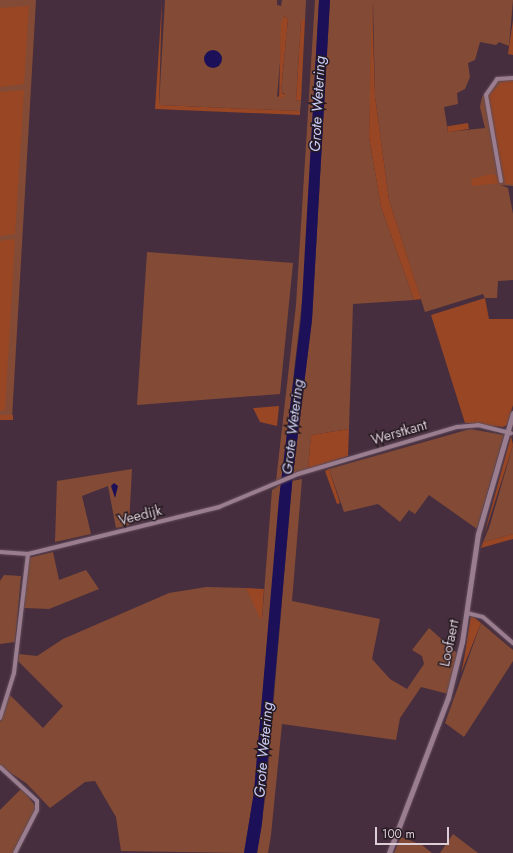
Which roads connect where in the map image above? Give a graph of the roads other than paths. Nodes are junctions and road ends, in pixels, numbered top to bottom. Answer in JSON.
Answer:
{"nodes":[{"id":1,"x":513,"y":78,"type":"edge"},
{"id":2,"x":501,"y":181,"type":"dead end"},
{"id":3,"x":513,"y":415,"type":"edge"},
{"id":4,"x":509,"y":432,"type":"junction"},
{"id":5,"x":281,"y":481,"type":"joint"},
{"id":6,"x":0,"y":552,"type":"edge"},
{"id":7,"x":20,"y":554,"type":"junction"},
{"id":8,"x":28,"y":554,"type":"junction"},
{"id":9,"x":25,"y":560,"type":"junction"},
{"id":10,"x":467,"y":613,"type":"junction"},
{"id":11,"x":513,"y":642,"type":"edge"},
{"id":12,"x":0,"y":718,"type":"edge"},
{"id":13,"x":0,"y":767,"type":"edge"},
{"id":14,"x":15,"y":853,"type":"edge"},
{"id":15,"x":390,"y":853,"type":"edge"}],
"edges":[{"from":1,"to":2,"type":"street"},
{"from":3,"to":4,"type":"street","name":"Loofaert"},
{"from":4,"to":5,"type":"street","name":"Werstkant"},
{"from":4,"to":10,"type":"street","name":"Loofaert"},
{"from":5,"to":8,"type":"street","name":"Veedijk"},
{"from":6,"to":7,"type":"street","name":"Veedijk"},
{"from":7,"to":8,"type":"street","name":"Veedijk"},
{"from":7,"to":9,"type":"street"},
{"from":8,"to":9,"type":"street"},
{"from":9,"to":12,"type":"street"},
{"from":10,"to":11,"type":"street"},
{"from":10,"to":15,"type":"street","name":"Loofaert"},
{"from":13,"to":14,"type":"street"}]}
